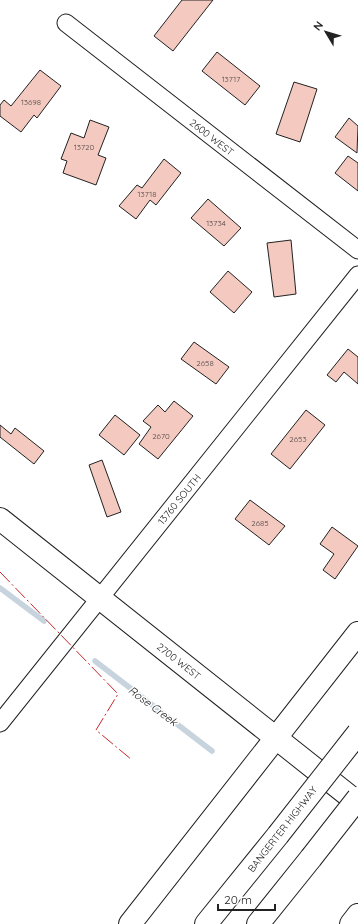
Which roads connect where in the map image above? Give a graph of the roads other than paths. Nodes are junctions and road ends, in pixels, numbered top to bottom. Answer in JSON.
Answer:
{"nodes":[{"id":1,"x":66,"y":23,"type":"dead end"},
{"id":2,"x":358,"y":250,"type":"edge"},
{"id":3,"x":358,"y":275,"type":"edge"},
{"id":4,"x":0,"y":520,"type":"edge"},
{"id":5,"x":101,"y":598,"type":"junction"},
{"id":6,"x":358,"y":633,"type":"edge"},
{"id":7,"x":0,"y":723,"type":"edge"},
{"id":8,"x":358,"y":733,"type":"edge"},
{"id":9,"x":276,"y":738,"type":"junction"},
{"id":10,"x":358,"y":798,"type":"edge"},
{"id":11,"x":358,"y":803,"type":"edge"},
{"id":12,"x":358,"y":915,"type":"edge"},
{"id":13,"x":130,"y":924,"type":"edge"},
{"id":14,"x":206,"y":924,"type":"edge"},
{"id":15,"x":258,"y":924,"type":"edge"},
{"id":16,"x":351,"y":924,"type":"edge"}],
"edges":[{"from":1,"to":2,"type":"street","name":"2600 WEST"},
{"from":3,"to":5,"type":"street","name":"13760 SOUTH"},
{"from":4,"to":5,"type":"main road","name":"2700 WEST"},
{"from":5,"to":7,"type":"street","name":"13760 SOUTH"},
{"from":5,"to":9,"type":"main road","name":"2700 WEST"},
{"from":6,"to":9,"type":"main road"},
{"from":8,"to":14,"type":"main road","name":"BANGERTER HIGHWAY","bridge":true},
{"from":9,"to":11,"type":"main road","name":"2700 WEST"},
{"from":9,"to":13,"type":"main road"},
{"from":10,"to":15,"type":"main road","bridge":true},
{"from":12,"to":16,"type":"main road"}]}
